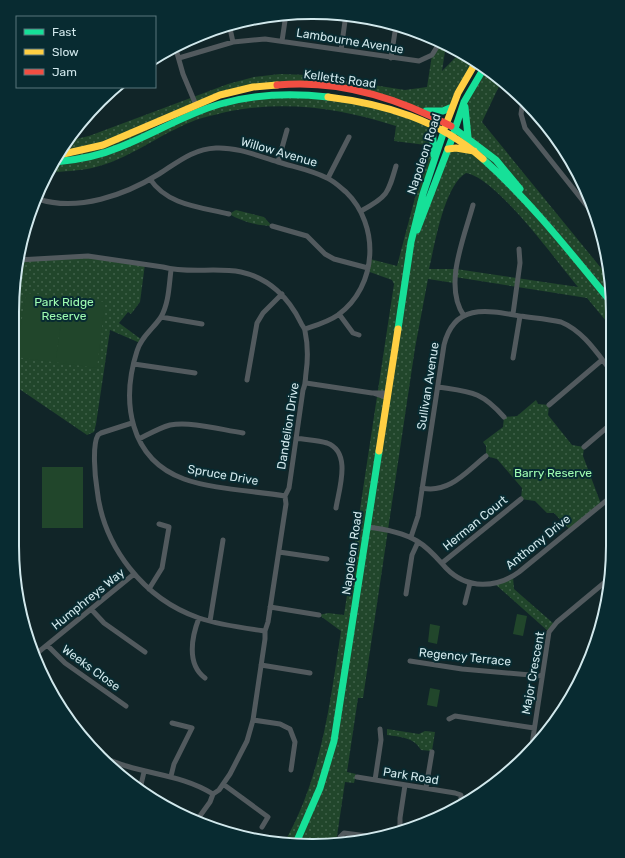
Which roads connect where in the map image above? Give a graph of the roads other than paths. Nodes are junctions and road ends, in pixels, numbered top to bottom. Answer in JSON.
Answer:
{"nodes":[{"id":1,"x":285,"y":21,"type":"edge"},
{"id":2,"x":345,"y":21,"type":"edge"},
{"id":3,"x":231,"y":31,"type":"edge"},
{"id":4,"x":395,"y":31,"type":"edge"},
{"id":5,"x":282,"y":41,"type":"junction"},
{"id":6,"x":233,"y":42,"type":"junction"},
{"id":7,"x":437,"y":47,"type":"edge"},
{"id":8,"x":340,"y":50,"type":"junction"},
{"id":9,"x":177,"y":52,"type":"edge"},
{"id":10,"x":178,"y":58,"type":"junction"},
{"id":11,"x":391,"y":58,"type":"junction"},
{"id":12,"x":473,"y":66,"type":"edge"},
{"id":13,"x":481,"y":72,"type":"edge"},
{"id":14,"x":464,"y":102,"type":"junction"},
{"id":15,"x":195,"y":104,"type":"junction"},
{"id":16,"x":522,"y":107,"type":"edge"},
{"id":17,"x":450,"y":108,"type":"junction"},
{"id":18,"x":422,"y":111,"type":"junction"},
{"id":19,"x":199,"y":112,"type":"junction"},
{"id":20,"x":446,"y":123,"type":"junction"},
{"id":21,"x":432,"y":126,"type":"junction"},
{"id":22,"x":455,"y":128,"type":"junction"},
{"id":23,"x":287,"y":130,"type":"dead end"},
{"id":24,"x":444,"y":131,"type":"junction"},
{"id":25,"x":453,"y":136,"type":"junction"},
{"id":26,"x":349,"y":137,"type":"dead end"},
{"id":27,"x":468,"y":137,"type":"junction"},
{"id":28,"x":448,"y":149,"type":"junction"},
{"id":29,"x":474,"y":152,"type":"junction"},
{"id":30,"x":66,"y":153,"type":"edge"},
{"id":31,"x":61,"y":161,"type":"edge"},
{"id":32,"x":434,"y":161,"type":"junction"},
{"id":33,"x":278,"y":162,"type":"junction"},
{"id":34,"x":396,"y":166,"type":"dead end"},
{"id":35,"x":328,"y":178,"type":"junction"},
{"id":36,"x":150,"y":179,"type":"junction"},
{"id":37,"x":523,"y":195,"type":"junction"},
{"id":38,"x":41,"y":200,"type":"edge"},
{"id":39,"x":585,"y":204,"type":"edge"},
{"id":40,"x":473,"y":205,"type":"dead end"},
{"id":41,"x":361,"y":211,"type":"junction"},
{"id":42,"x":229,"y":214,"type":"dead end"},
{"id":43,"x":272,"y":226,"type":"dead end"},
{"id":44,"x":519,"y":249,"type":"dead end"},
{"id":45,"x":24,"y":260,"type":"edge"},
{"id":46,"x":409,"y":260,"type":"junction"},
{"id":47,"x":368,"y":268,"type":"junction"},
{"id":48,"x":171,"y":270,"type":"junction"},
{"id":49,"x":605,"y":290,"type":"edge"},
{"id":50,"x":602,"y":292,"type":"junction"},
{"id":51,"x":282,"y":294,"type":"junction"},
{"id":52,"x":605,"y":295,"type":"edge"},
{"id":53,"x":339,"y":314,"type":"junction"},
{"id":54,"x":513,"y":314,"type":"junction"},
{"id":55,"x":464,"y":316,"type":"junction"},
{"id":56,"x":520,"y":316,"type":"junction"},
{"id":57,"x":161,"y":317,"type":"junction"},
{"id":58,"x":202,"y":324,"type":"dead end"},
{"id":59,"x":305,"y":330,"type":"junction"},
{"id":60,"x":358,"y":335,"type":"dead end"},
{"id":61,"x":513,"y":358,"type":"dead end"},
{"id":62,"x":602,"y":360,"type":"junction"},
{"id":63,"x":134,"y":364,"type":"junction"},
{"id":64,"x":606,"y":365,"type":"edge"},
{"id":65,"x":195,"y":373,"type":"dead end"},
{"id":66,"x":247,"y":380,"type":"dead end"},
{"id":67,"x":306,"y":383,"type":"junction"},
{"id":68,"x":438,"y":387,"type":"junction"},
{"id":69,"x":388,"y":395,"type":"junction"},
{"id":70,"x":548,"y":404,"type":"dead end"},
{"id":71,"x":504,"y":417,"type":"dead end"},
{"id":72,"x":132,"y":423,"type":"junction"},
{"id":73,"x":606,"y":428,"type":"edge"},
{"id":74,"x":243,"y":433,"type":"dead end"},
{"id":75,"x":296,"y":438,"type":"junction"},
{"id":76,"x":139,"y":440,"type":"junction"},
{"id":77,"x":584,"y":447,"type":"dead end"},
{"id":78,"x":486,"y":456,"type":"dead end"},
{"id":79,"x":422,"y":488,"type":"junction"},
{"id":80,"x":285,"y":496,"type":"junction"},
{"id":81,"x":521,"y":499,"type":"dead end"},
{"id":82,"x":606,"y":501,"type":"edge"},
{"id":83,"x":336,"y":508,"type":"dead end"},
{"id":84,"x":159,"y":524,"type":"dead end"},
{"id":85,"x":367,"y":527,"type":"junction"},
{"id":86,"x":411,"y":538,"type":"junction"},
{"id":87,"x":223,"y":540,"type":"dead end"},
{"id":88,"x":418,"y":542,"type":"junction"},
{"id":89,"x":279,"y":552,"type":"junction"},
{"id":90,"x":327,"y":559,"type":"dead end"},
{"id":91,"x":442,"y":563,"type":"junction"},
{"id":92,"x":134,"y":574,"type":"junction"},
{"id":93,"x":470,"y":583,"type":"junction"},
{"id":94,"x":603,"y":584,"type":"edge"},
{"id":95,"x":149,"y":589,"type":"junction"},
{"id":96,"x":406,"y":594,"type":"dead end"},
{"id":97,"x":465,"y":603,"type":"dead end"},
{"id":98,"x":270,"y":607,"type":"junction"},
{"id":99,"x":91,"y":609,"type":"junction"},
{"id":100,"x":319,"y":615,"type":"dead end"},
{"id":101,"x":199,"y":618,"type":"junction"},
{"id":102,"x":210,"y":621,"type":"junction"},
{"id":103,"x":265,"y":630,"type":"junction"},
{"id":104,"x":47,"y":645,"type":"junction"},
{"id":105,"x":39,"y":652,"type":"edge"},
{"id":106,"x":145,"y":652,"type":"dead end"},
{"id":107,"x":410,"y":661,"type":"dead end"},
{"id":108,"x":261,"y":665,"type":"junction"},
{"id":109,"x":310,"y":673,"type":"dead end"},
{"id":110,"x":542,"y":676,"type":"junction"},
{"id":111,"x":205,"y":678,"type":"dead end"},
{"id":112,"x":126,"y":706,"type":"dead end"},
{"id":113,"x":449,"y":719,"type":"dead end"},
{"id":114,"x":253,"y":720,"type":"junction"},
{"id":115,"x":172,"y":723,"type":"dead end"},
{"id":116,"x":534,"y":728,"type":"junction"},
{"id":117,"x":380,"y":729,"type":"dead end"},
{"id":118,"x":532,"y":740,"type":"edge"},
{"id":119,"x":432,"y":752,"type":"dead end"},
{"id":120,"x":115,"y":762,"type":"edge"},
{"id":121,"x":291,"y":770,"type":"dead end"},
{"id":122,"x":144,"y":772,"type":"junction"},
{"id":123,"x":171,"y":776,"type":"junction"},
{"id":124,"x":357,"y":778,"type":"dead end"},
{"id":125,"x":375,"y":780,"type":"junction"},
{"id":126,"x":141,"y":784,"type":"edge"},
{"id":127,"x":223,"y":784,"type":"junction"},
{"id":128,"x":405,"y":785,"type":"junction"},
{"id":129,"x":426,"y":788,"type":"junction"},
{"id":130,"x":214,"y":794,"type":"junction"},
{"id":131,"x":460,"y":799,"type":"edge"},
{"id":132,"x":200,"y":817,"type":"edge"},
{"id":133,"x":400,"y":825,"type":"edge"},
{"id":134,"x":262,"y":827,"type":"dead end"},
{"id":135,"x":358,"y":835,"type":"edge"},
{"id":136,"x":340,"y":837,"type":"edge"},
{"id":137,"x":298,"y":838,"type":"edge"}],
"edges":[{"from":1,"to":5,"type":"street"},
{"from":2,"to":8,"type":"street"},
{"from":3,"to":6,"type":"street"},
{"from":4,"to":11,"type":"street"},
{"from":5,"to":6,"type":"street","name":"Lambourne Avenue"},
{"from":5,"to":8,"type":"street","name":"Lambourne Avenue"},
{"from":6,"to":10,"type":"street","name":"Lambourne Avenue"},
{"from":7,"to":11,"type":"street","name":"Lambourne Avenue"},
{"from":8,"to":11,"type":"street","name":"Lambourne Avenue"},
{"from":9,"to":10,"type":"street"},
{"from":10,"to":15,"type":"street"},
{"from":12,"to":17,"type":"main road","name":"Napoleon Road"},
{"from":13,"to":14,"type":"main road","name":"Napoleon Road"},
{"from":14,"to":22,"type":"main road","name":"Napoleon Road"},
{"from":14,"to":27,"type":"main road"},
{"from":15,"to":18,"type":"main road","name":"Kelletts Road"},
{"from":15,"to":19,"type":"street"},
{"from":15,"to":30,"type":"main road","name":"Kelletts Road"},
{"from":16,"to":39,"type":"street"},
{"from":17,"to":18,"type":"main road"},
{"from":17,"to":20,"type":"main road","name":"Napoleon Road"},
{"from":18,"to":20,"type":"main road","name":"Kelletts Road"},
{"from":19,"to":21,"type":"main road","name":"Kelletts Road"},
{"from":19,"to":31,"type":"main road","name":"Kelletts Road"},
{"from":20,"to":22,"type":"main road","name":"Kelletts Road"},
{"from":20,"to":24,"type":"main road","name":"Napoleon Road"},
{"from":21,"to":24,"type":"main road","name":"Kelletts Road"},
{"from":21,"to":32,"type":"main road"},
{"from":22,"to":25,"type":"main road","name":"Napoleon Road"},
{"from":22,"to":27,"type":"main road","name":"Kelletts Road"},
{"from":23,"to":33,"type":"street"},
{"from":24,"to":25,"type":"main road","name":"Kelletts Road"},
{"from":24,"to":32,"type":"main road","name":"Napoleon Road"},
{"from":25,"to":28,"type":"main road","name":"Napoleon Road"},
{"from":25,"to":29,"type":"main road","name":"Kelletts Road"},
{"from":26,"to":35,"type":"street"},
{"from":27,"to":37,"type":"main road","name":"Kelletts Road"},
{"from":28,"to":29,"type":"main road"},
{"from":28,"to":46,"type":"main road","name":"Napoleon Road"},
{"from":29,"to":37,"type":"main road","name":"Kelletts Road"},
{"from":32,"to":46,"type":"main road","name":"Napoleon Road"},
{"from":33,"to":35,"type":"street","name":"Willow Avenue"},
{"from":33,"to":36,"type":"street","name":"Willow Avenue"},
{"from":34,"to":41,"type":"street"},
{"from":35,"to":41,"type":"street","name":"Willow Avenue"},
{"from":36,"to":38,"type":"street","name":"Willow Avenue"},
{"from":36,"to":42,"type":"street"},
{"from":37,"to":50,"type":"main road","name":"Kelletts Road"},
{"from":40,"to":55,"type":"street"},
{"from":41,"to":47,"type":"street","name":"Willow Avenue"},
{"from":43,"to":47,"type":"street"},
{"from":44,"to":54,"type":"street"},
{"from":45,"to":48,"type":"street","name":"Dandelion Drive"},
{"from":46,"to":69,"type":"main road","name":"Napoleon Road"},
{"from":47,"to":53,"type":"street","name":"Willow Avenue"},
{"from":48,"to":51,"type":"street","name":"Dandelion Drive"},
{"from":48,"to":57,"type":"street","name":"Spruce Drive"},
{"from":49,"to":50,"type":"street"},
{"from":50,"to":52,"type":"main road","name":"Kelletts Road"},
{"from":51,"to":59,"type":"street","name":"Dandelion Drive"},
{"from":51,"to":66,"type":"street"},
{"from":53,"to":59,"type":"street","name":"Willow Avenue"},
{"from":53,"to":60,"type":"street"},
{"from":54,"to":55,"type":"street"},
{"from":54,"to":56,"type":"street"},
{"from":55,"to":68,"type":"street","name":"Sullivan Avenue"},
{"from":56,"to":61,"type":"street"},
{"from":56,"to":62,"type":"street"},
{"from":57,"to":58,"type":"street"},
{"from":57,"to":63,"type":"street","name":"Spruce Drive"},
{"from":59,"to":67,"type":"street","name":"Dandelion Drive"},
{"from":62,"to":64,"type":"street"},
{"from":62,"to":70,"type":"street"},
{"from":63,"to":65,"type":"street"},
{"from":63,"to":72,"type":"street","name":"Spruce Drive"},
{"from":67,"to":69,"type":"street"},
{"from":67,"to":75,"type":"street","name":"Dandelion Drive"},
{"from":68,"to":71,"type":"street"},
{"from":68,"to":79,"type":"street","name":"Sullivan Avenue"},
{"from":69,"to":85,"type":"main road","name":"Napoleon Road"},
{"from":72,"to":76,"type":"street","name":"Spruce Drive"},
{"from":72,"to":92,"type":"street"},
{"from":73,"to":77,"type":"street"},
{"from":74,"to":76,"type":"street"},
{"from":75,"to":80,"type":"street","name":"Dandelion Drive"},
{"from":75,"to":83,"type":"street"},
{"from":76,"to":80,"type":"street","name":"Spruce Drive"},
{"from":78,"to":79,"type":"street"},
{"from":79,"to":86,"type":"street","name":"Sullivan Avenue"},
{"from":80,"to":89,"type":"street","name":"Dandelion Drive"},
{"from":81,"to":91,"type":"street","name":"Herman Court"},
{"from":82,"to":93,"type":"street","name":"Anthony Drive"},
{"from":84,"to":95,"type":"street"},
{"from":85,"to":86,"type":"street","name":"Anthony Drive"},
{"from":85,"to":137,"type":"main road","name":"Napoleon Road"},
{"from":86,"to":88,"type":"street","name":"Anthony Drive"},
{"from":87,"to":102,"type":"street"},
{"from":88,"to":91,"type":"street","name":"Anthony Drive"},
{"from":88,"to":96,"type":"street"},
{"from":89,"to":90,"type":"street"},
{"from":89,"to":98,"type":"street","name":"Dandelion Drive"},
{"from":91,"to":93,"type":"street","name":"Anthony Drive"},
{"from":92,"to":95,"type":"street"},
{"from":92,"to":99,"type":"street","name":"Humphreys Way"},
{"from":93,"to":97,"type":"street"},
{"from":94,"to":110,"type":"street","name":"Major Crescent"},
{"from":95,"to":101,"type":"street"},
{"from":98,"to":100,"type":"street"},
{"from":98,"to":103,"type":"street","name":"Dandelion Drive"},
{"from":99,"to":104,"type":"street","name":"Humphreys Way"},
{"from":99,"to":106,"type":"street"},
{"from":101,"to":102,"type":"street"},
{"from":101,"to":111,"type":"street"},
{"from":102,"to":103,"type":"street"},
{"from":103,"to":108,"type":"street","name":"Dandelion Drive"},
{"from":104,"to":105,"type":"street","name":"Humphreys Way"},
{"from":104,"to":112,"type":"street","name":"Weeks Close"},
{"from":107,"to":110,"type":"street","name":"Regency Terrace"},
{"from":108,"to":109,"type":"street"},
{"from":108,"to":114,"type":"street","name":"Dandelion Drive"},
{"from":110,"to":116,"type":"street","name":"Major Crescent"},
{"from":113,"to":116,"type":"street"},
{"from":114,"to":121,"type":"street"},
{"from":114,"to":127,"type":"street","name":"Dandelion Drive"},
{"from":115,"to":123,"type":"street"},
{"from":116,"to":118,"type":"street","name":"Major Crescent"},
{"from":117,"to":125,"type":"street"},
{"from":119,"to":129,"type":"street"},
{"from":120,"to":122,"type":"street"},
{"from":122,"to":123,"type":"street"},
{"from":122,"to":126,"type":"street"},
{"from":123,"to":130,"type":"street"},
{"from":124,"to":125,"type":"street","name":"Park Road"},
{"from":125,"to":128,"type":"street","name":"Park Road"},
{"from":127,"to":130,"type":"street","name":"Dandelion Drive"},
{"from":127,"to":134,"type":"street"},
{"from":128,"to":129,"type":"street","name":"Park Road"},
{"from":128,"to":133,"type":"street"},
{"from":129,"to":131,"type":"street","name":"Park Road"},
{"from":130,"to":132,"type":"street","name":"Dandelion Drive"},
{"from":135,"to":136,"type":"street"}]}
